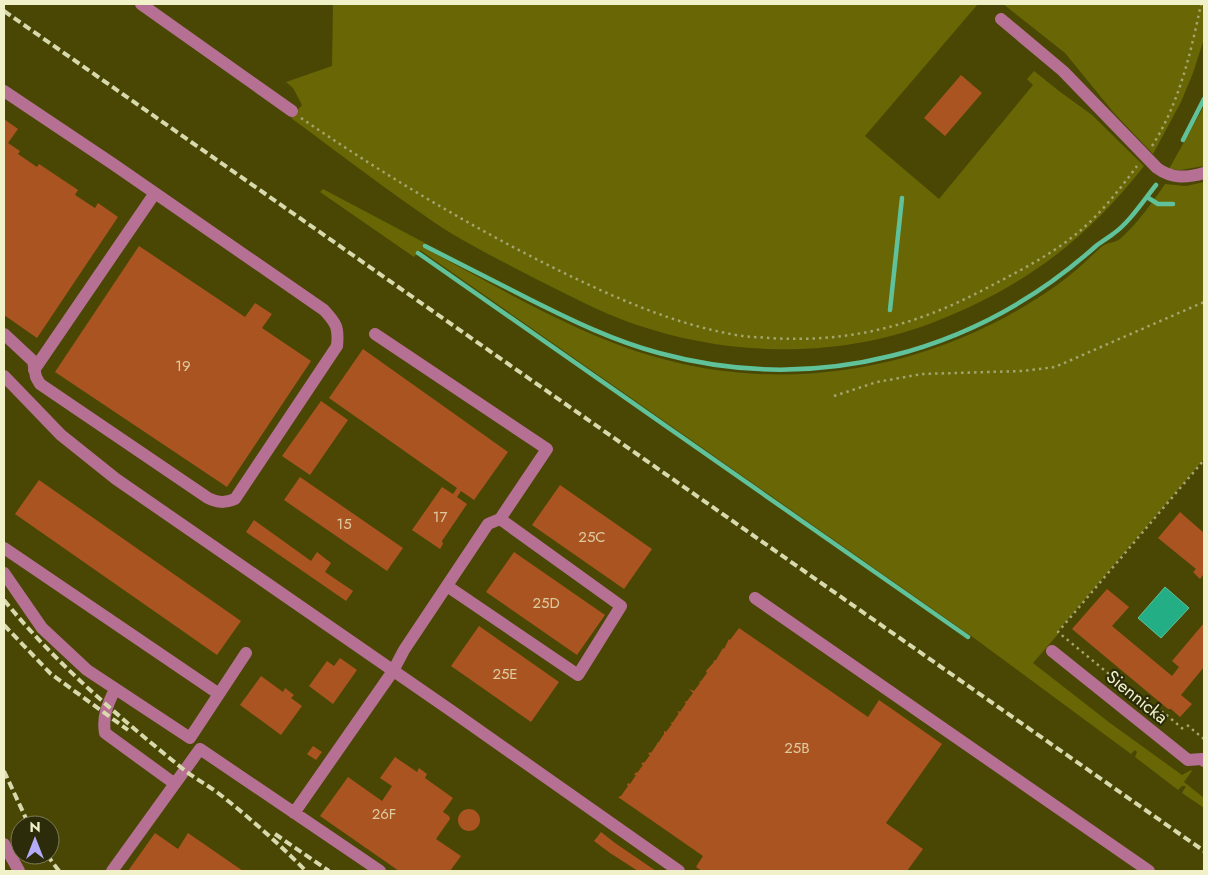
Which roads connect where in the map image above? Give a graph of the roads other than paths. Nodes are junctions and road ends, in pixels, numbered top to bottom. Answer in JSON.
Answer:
{"nodes":[{"id":1,"x":141,"y":4,"type":"edge"},
{"id":2,"x":1001,"y":19,"type":"dead end"},
{"id":3,"x":4,"y":91,"type":"edge"},
{"id":4,"x":292,"y":111,"type":"road end"},
{"id":5,"x":1204,"y":173,"type":"edge"},
{"id":6,"x":155,"y":193,"type":"junction"},
{"id":7,"x":4,"y":334,"type":"edge"},
{"id":8,"x":375,"y":334,"type":"dead end"},
{"id":9,"x":34,"y":370,"type":"junction"},
{"id":10,"x":4,"y":376,"type":"edge"},
{"id":11,"x":500,"y":519,"type":"junction"},
{"id":12,"x":4,"y":548,"type":"edge"},
{"id":13,"x":4,"y":573,"type":"edge"},
{"id":14,"x":447,"y":586,"type":"junction"},
{"id":15,"x":755,"y":598,"type":"dead end"},
{"id":16,"x":1052,"y":651,"type":"dead end"},
{"id":17,"x":246,"y":653,"type":"dead end"},
{"id":18,"x":394,"y":672,"type":"junction"},
{"id":19,"x":115,"y":689,"type":"junction"},
{"id":20,"x":219,"y":694,"type":"junction"},
{"id":21,"x":1204,"y":761,"type":"edge"},
{"id":22,"x":174,"y":784,"type":"junction"},
{"id":23,"x":294,"y":813,"type":"junction"},
{"id":24,"x":4,"y":844,"type":"edge"},
{"id":25,"x":19,"y":871,"type":"edge"},
{"id":26,"x":112,"y":871,"type":"edge"},
{"id":27,"x":380,"y":871,"type":"edge"},
{"id":28,"x":679,"y":871,"type":"edge"},
{"id":29,"x":1149,"y":871,"type":"edge"}],
"edges":[{"from":1,"to":4,"type":"lane"},
{"from":2,"to":5,"type":"lane"},
{"from":3,"to":6,"type":"lane"},
{"from":6,"to":9,"type":"lane"},
{"from":6,"to":9,"type":"lane"},
{"from":7,"to":9,"type":"lane"},
{"from":8,"to":11,"type":"lane"},
{"from":10,"to":18,"type":"lane"},
{"from":11,"to":14,"type":"lane"},
{"from":11,"to":14,"type":"lane"},
{"from":12,"to":20,"type":"lane"},
{"from":13,"to":19,"type":"lane"},
{"from":14,"to":18,"type":"lane"},
{"from":15,"to":29,"type":"lane"},
{"from":16,"to":21,"type":"lane","name":"Siennicka"},
{"from":17,"to":20,"type":"lane"},
{"from":18,"to":23,"type":"lane"},
{"from":18,"to":28,"type":"lane"},
{"from":19,"to":20,"type":"lane"},
{"from":19,"to":22,"type":"lane"},
{"from":22,"to":23,"type":"lane"},
{"from":22,"to":26,"type":"lane"},
{"from":23,"to":27,"type":"lane"},
{"from":24,"to":25,"type":"lane"}]}
